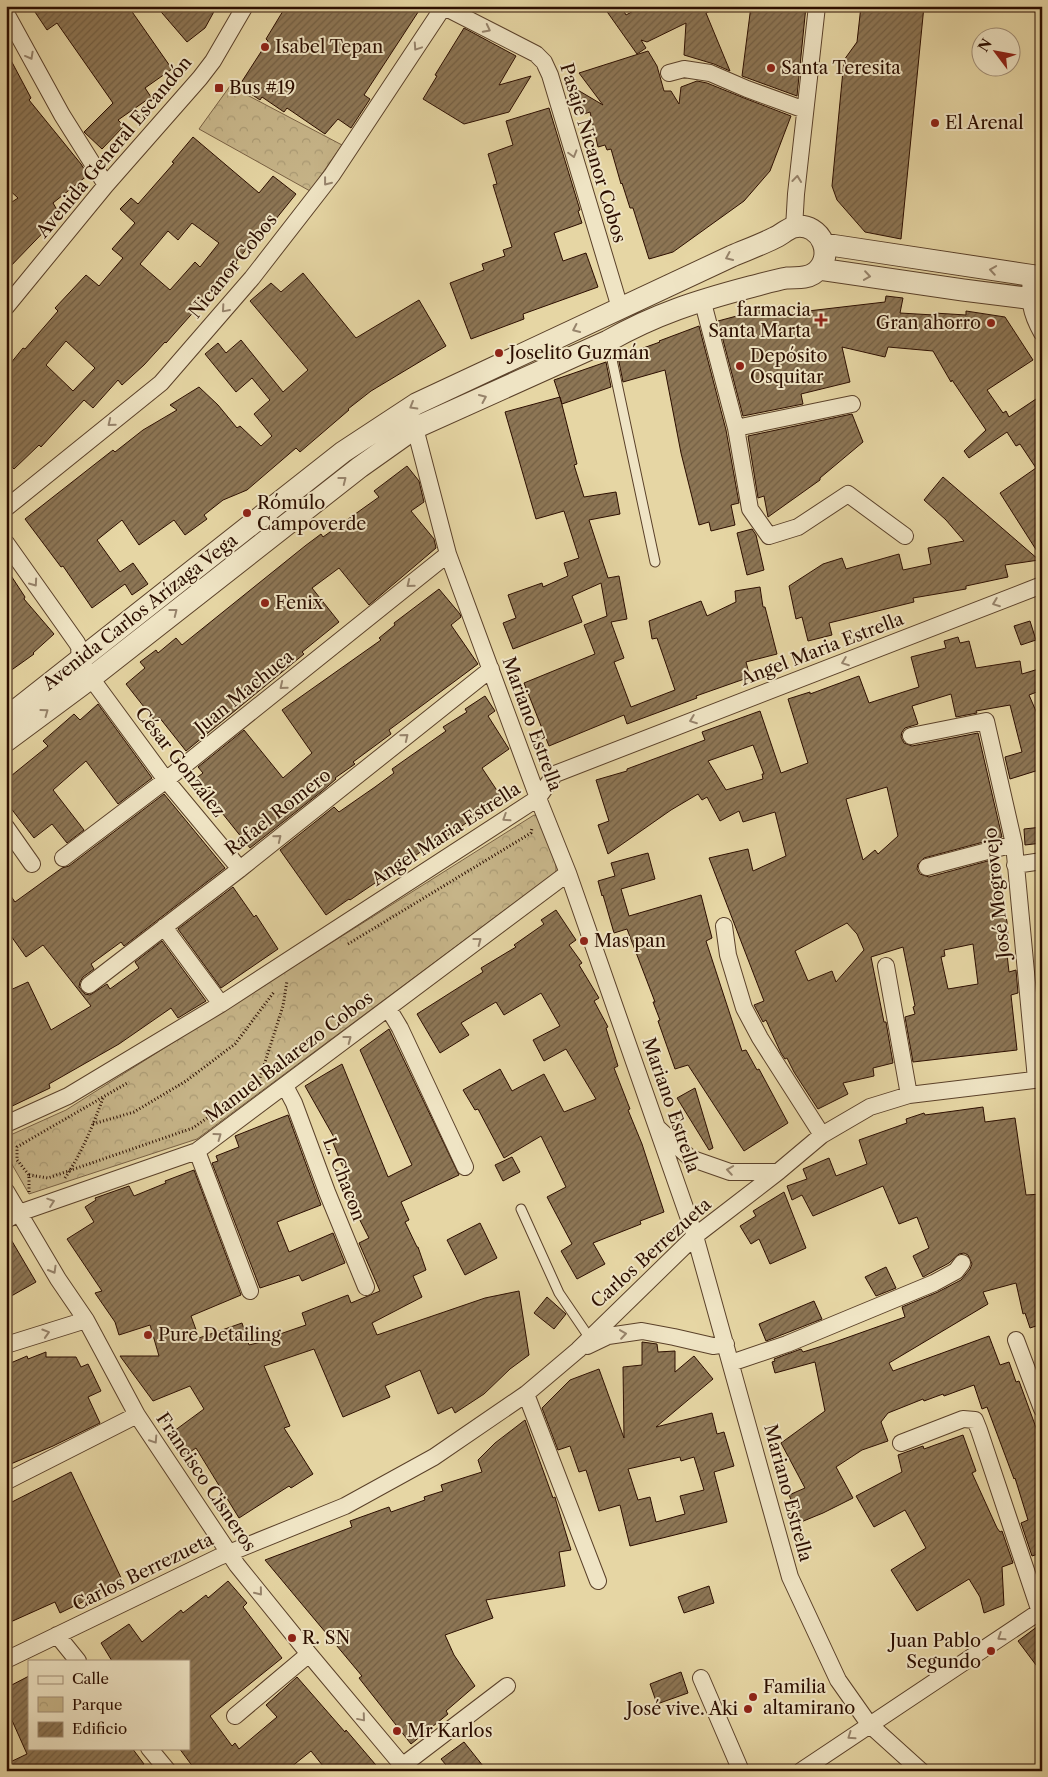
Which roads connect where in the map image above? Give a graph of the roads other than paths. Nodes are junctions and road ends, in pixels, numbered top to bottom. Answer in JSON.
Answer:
{"nodes":[{"id":1,"x":244,"y":6,"type":"edge"},
{"id":2,"x":817,"y":6,"type":"edge"},
{"id":3,"x":444,"y":7,"type":"edge"},
{"id":4,"x":6,"y":13,"type":"edge"},
{"id":5,"x":669,"y":73,"type":"dead end"},
{"id":6,"x":805,"y":110,"type":"junction"},
{"id":7,"x":106,"y":186,"type":"junction"},
{"id":8,"x":794,"y":228,"type":"junction"},
{"id":9,"x":824,"y":244,"type":"junction"},
{"id":10,"x":819,"y":269,"type":"junction"},
{"id":11,"x":1036,"y":276,"type":"edge"},
{"id":12,"x":702,"y":299,"type":"junction"},
{"id":13,"x":1035,"y":299,"type":"edge"},
{"id":14,"x":6,"y":307,"type":"edge"},
{"id":15,"x":620,"y":308,"type":"junction"},
{"id":16,"x":1042,"y":333,"type":"edge"},
{"id":17,"x":608,"y":341,"type":"junction"},
{"id":18,"x":852,"y":404,"type":"dead end"},
{"id":19,"x":415,"y":428,"type":"junction"},
{"id":20,"x":736,"y":428,"type":"junction"},
{"id":21,"x":6,"y":508,"type":"edge"},
{"id":22,"x":905,"y":536,"type":"dead end"},
{"id":23,"x":6,"y":543,"type":"edge"},
{"id":24,"x":448,"y":554,"type":"junction"},
{"id":25,"x":655,"y":562,"type":"dead end"},
{"id":26,"x":1042,"y":585,"type":"edge"},
{"id":27,"x":86,"y":669,"type":"junction"},
{"id":28,"x":491,"y":669,"type":"junction"},
{"id":29,"x":6,"y":718,"type":"edge"},
{"id":30,"x":911,"y":736,"type":"dead end"},
{"id":31,"x":6,"y":740,"type":"edge"},
{"id":32,"x":166,"y":780,"type":"junction"},
{"id":33,"x":538,"y":798,"type":"junction"},
{"id":34,"x":6,"y":827,"type":"edge"},
{"id":35,"x":1014,"y":844,"type":"junction"},
{"id":36,"x":63,"y":858,"type":"dead end"},
{"id":37,"x":1042,"y":861,"type":"edge"},
{"id":38,"x":32,"y":864,"type":"dead end"},
{"id":39,"x":1015,"y":865,"type":"junction"},
{"id":40,"x":927,"y":867,"type":"dead end"},
{"id":41,"x":240,"y":869,"type":"junction"},
{"id":42,"x":568,"y":873,"type":"junction"},
{"id":43,"x":724,"y":926,"type":"dead end"},
{"id":44,"x":164,"y":927,"type":"junction"},
{"id":45,"x":886,"y":966,"type":"dead end"},
{"id":46,"x":89,"y":985,"type":"dead end"},
{"id":47,"x":221,"y":1004,"type":"junction"},
{"id":48,"x":388,"y":1008,"type":"junction"},
{"id":49,"x":1039,"y":1079,"type":"edge"},
{"id":50,"x":285,"y":1086,"type":"junction"},
{"id":51,"x":910,"y":1095,"type":"junction"},
{"id":52,"x":6,"y":1124,"type":"edge"},
{"id":53,"x":658,"y":1128,"type":"junction"},
{"id":54,"x":822,"y":1135,"type":"junction"},
{"id":55,"x":197,"y":1151,"type":"junction"},
{"id":56,"x":465,"y":1167,"type":"dead end"},
{"id":57,"x":778,"y":1172,"type":"junction"},
{"id":58,"x":6,"y":1191,"type":"edge"},
{"id":59,"x":521,"y":1209,"type":"dead end"},
{"id":60,"x":13,"y":1216,"type":"edge"},
{"id":61,"x":695,"y":1236,"type":"junction"},
{"id":62,"x":962,"y":1263,"type":"dead end"},
{"id":63,"x":366,"y":1287,"type":"dead end"},
{"id":64,"x":250,"y":1291,"type":"dead end"},
{"id":65,"x":86,"y":1320,"type":"junction"},
{"id":66,"x":590,"y":1337,"type":"junction"},
{"id":67,"x":1016,"y":1340,"type":"dead end"},
{"id":68,"x":726,"y":1344,"type":"junction"},
{"id":69,"x":6,"y":1345,"type":"edge"},
{"id":70,"x":578,"y":1350,"type":"junction"},
{"id":71,"x":731,"y":1363,"type":"junction"},
{"id":72,"x":526,"y":1394,"type":"junction"},
{"id":73,"x":1042,"y":1409,"type":"edge"},
{"id":74,"x":137,"y":1415,"type":"junction"},
{"id":75,"x":901,"y":1443,"type":"dead end"},
{"id":76,"x":7,"y":1481,"type":"edge"},
{"id":77,"x":230,"y":1553,"type":"junction"},
{"id":78,"x":598,"y":1581,"type":"dead end"},
{"id":79,"x":1041,"y":1611,"type":"edge"},
{"id":80,"x":57,"y":1636,"type":"junction"},
{"id":81,"x":309,"y":1654,"type":"junction"},
{"id":82,"x":6,"y":1660,"type":"edge"},
{"id":83,"x":77,"y":1660,"type":"edge"},
{"id":84,"x":701,"y":1678,"type":"dead end"},
{"id":85,"x":507,"y":1686,"type":"dead end"},
{"id":86,"x":235,"y":1716,"type":"dead end"},
{"id":87,"x":868,"y":1724,"type":"junction"},
{"id":88,"x":150,"y":1750,"type":"edge"},
{"id":89,"x":404,"y":1768,"type":"edge"},
{"id":90,"x":162,"y":1769,"type":"edge"},
{"id":91,"x":740,"y":1771,"type":"edge"},
{"id":92,"x":801,"y":1771,"type":"edge"},
{"id":93,"x":921,"y":1771,"type":"edge"}],
"edges":[{"from":1,"to":7,"type":"street","name":"Avenida General Escandón"},
{"from":2,"to":6,"type":"street"},
{"from":3,"to":15,"type":"street","name":"Pasaje Nicanor Cobos","one_way":true},
{"from":3,"to":21,"type":"street","name":"Nicanor Cobos","one_way":true},
{"from":4,"to":7,"type":"street","one_way":true},
{"from":5,"to":6,"type":"street"},
{"from":8,"to":6,"type":"street","one_way":true},
{"from":7,"to":14,"type":"street","name":"Avenida General Escandón"},
{"from":8,"to":9,"type":"street"},
{"from":8,"to":15,"type":"street","name":"Avenida Carlos Arízaga Vega","one_way":true},
{"from":9,"to":10,"type":"street"},
{"from":11,"to":9,"type":"street","one_way":true},
{"from":10,"to":12,"type":"street","name":"Avenida Carlos Arízaga Vega"},
{"from":10,"to":13,"type":"street","name":"Avenida Carlos Arízaga Vega","one_way":true},
{"from":11,"to":13,"type":"street"},
{"from":12,"to":17,"type":"street","name":"Avenida Carlos Arízaga Vega"},
{"from":12,"to":20,"type":"street"},
{"from":13,"to":16,"type":"street"},
{"from":15,"to":27,"type":"street","name":"Avenida Carlos Arízaga Vega","one_way":true},
{"from":19,"to":17,"type":"street","name":"Avenida Carlos Arízaga Vega","one_way":true},
{"from":17,"to":25,"type":"lane"},
{"from":18,"to":20,"type":"street"},
{"from":19,"to":24,"type":"street","name":"Mariano Estrella"},
{"from":27,"to":19,"type":"street","name":"Avenida Carlos Arízaga Vega","one_way":true},
{"from":20,"to":22,"type":"street"},
{"from":23,"to":27,"type":"street","name":"César González","one_way":true},
{"from":24,"to":28,"type":"street","name":"Mariano Estrella"},
{"from":24,"to":32,"type":"street","name":"Juan Machuca","one_way":true},
{"from":26,"to":33,"type":"street","name":"Angel Maria Estrella","one_way":true},
{"from":27,"to":29,"type":"street","name":"Avenida Carlos Arízaga Vega"},
{"from":31,"to":27,"type":"street","name":"Avenida Carlos Arízaga Vega","one_way":true},
{"from":27,"to":32,"type":"street","name":"César González"},
{"from":28,"to":33,"type":"street","name":"Mariano Estrella"},
{"from":41,"to":28,"type":"street","name":"Rafael Romero","one_way":true},
{"from":30,"to":35,"type":"street","name":"José Mogrovejo"},
{"from":32,"to":36,"type":"street","name":"Juan Machuca"},
{"from":32,"to":41,"type":"street","name":"César González"},
{"from":33,"to":42,"type":"street","name":"Mariano Estrella"},
{"from":33,"to":47,"type":"street","name":"Angel Maria Estrella","one_way":true},
{"from":34,"to":38,"type":"street"},
{"from":35,"to":39,"type":"street","name":"José Mogrovejo"},
{"from":35,"to":40,"type":"street"},
{"from":37,"to":39,"type":"street"},
{"from":39,"to":49,"type":"street","name":"José Mogrovejo"},
{"from":41,"to":44,"type":"street","name":"Rafael Romero"},
{"from":48,"to":42,"type":"street","name":"Manuel Balarezo Cobos","one_way":true},
{"from":42,"to":53,"type":"street","name":"Mariano Estrella"},
{"from":43,"to":54,"type":"street"},
{"from":44,"to":46,"type":"street","name":"Rafael Romero"},
{"from":44,"to":47,"type":"street"},
{"from":45,"to":51,"type":"street"},
{"from":47,"to":52,"type":"street","name":"Angel Maria Estrella"},
{"from":50,"to":48,"type":"street","name":"Manuel Balarezo Cobos","one_way":true},
{"from":48,"to":56,"type":"street"},
{"from":49,"to":51,"type":"street","name":"Carlos Berrezueta"},
{"from":55,"to":50,"type":"street","name":"Manuel Balarezo Cobos","one_way":true},
{"from":50,"to":63,"type":"street","name":"L. Chacon"},
{"from":51,"to":54,"type":"street","name":"Carlos Berrezueta"},
{"from":57,"to":53,"type":"street","one_way":true},
{"from":53,"to":61,"type":"street","name":"Mariano Estrella"},
{"from":54,"to":57,"type":"street","name":"Carlos Berrezueta"},
{"from":60,"to":55,"type":"street","name":"Manuel Balarezo Cobos","one_way":true},
{"from":55,"to":64,"type":"street"},
{"from":57,"to":61,"type":"street","name":"Carlos Berrezueta"},
{"from":58,"to":60,"type":"street","name":"Francisco Cisneros"},
{"from":59,"to":66,"type":"lane"},
{"from":60,"to":65,"type":"street","name":"Francisco Cisneros","one_way":true},
{"from":61,"to":66,"type":"street","name":"Carlos Berrezueta"},
{"from":61,"to":68,"type":"street","name":"Mariano Estrella"},
{"from":62,"to":71,"type":"street"},
{"from":69,"to":65,"type":"street","one_way":true},
{"from":65,"to":74,"type":"street","name":"Francisco Cisneros"},
{"from":66,"to":70,"type":"street","name":"Carlos Berrezueta"},
{"from":67,"to":73,"type":"street"},
{"from":70,"to":68,"type":"street","name":"Carlos Berrezueta","one_way":true},
{"from":68,"to":71,"type":"street","name":"Mariano Estrella"},
{"from":70,"to":72,"type":"street","name":"Carlos Berrezueta"},
{"from":71,"to":87,"type":"street","name":"Mariano Estrella"},
{"from":72,"to":77,"type":"street","name":"Carlos Berrezueta"},
{"from":72,"to":78,"type":"street"},
{"from":74,"to":76,"type":"street"},
{"from":74,"to":77,"type":"street","name":"Francisco Cisneros","one_way":true},
{"from":75,"to":79,"type":"street"},
{"from":77,"to":80,"type":"street","name":"Carlos Berrezueta"},
{"from":77,"to":81,"type":"street","name":"Francisco Cisneros","one_way":true},
{"from":79,"to":87,"type":"street","one_way":true},
{"from":80,"to":82,"type":"street","name":"Carlos Berrezueta"},
{"from":80,"to":83,"type":"street"},
{"from":81,"to":86,"type":"street"},
{"from":81,"to":89,"type":"street","name":"Francisco Cisneros","one_way":true},
{"from":84,"to":91,"type":"street"},
{"from":85,"to":89,"type":"street"},
{"from":87,"to":92,"type":"street","one_way":true},
{"from":87,"to":93,"type":"street","name":"Mariano Estrella"},
{"from":88,"to":90,"type":"street"}]}
